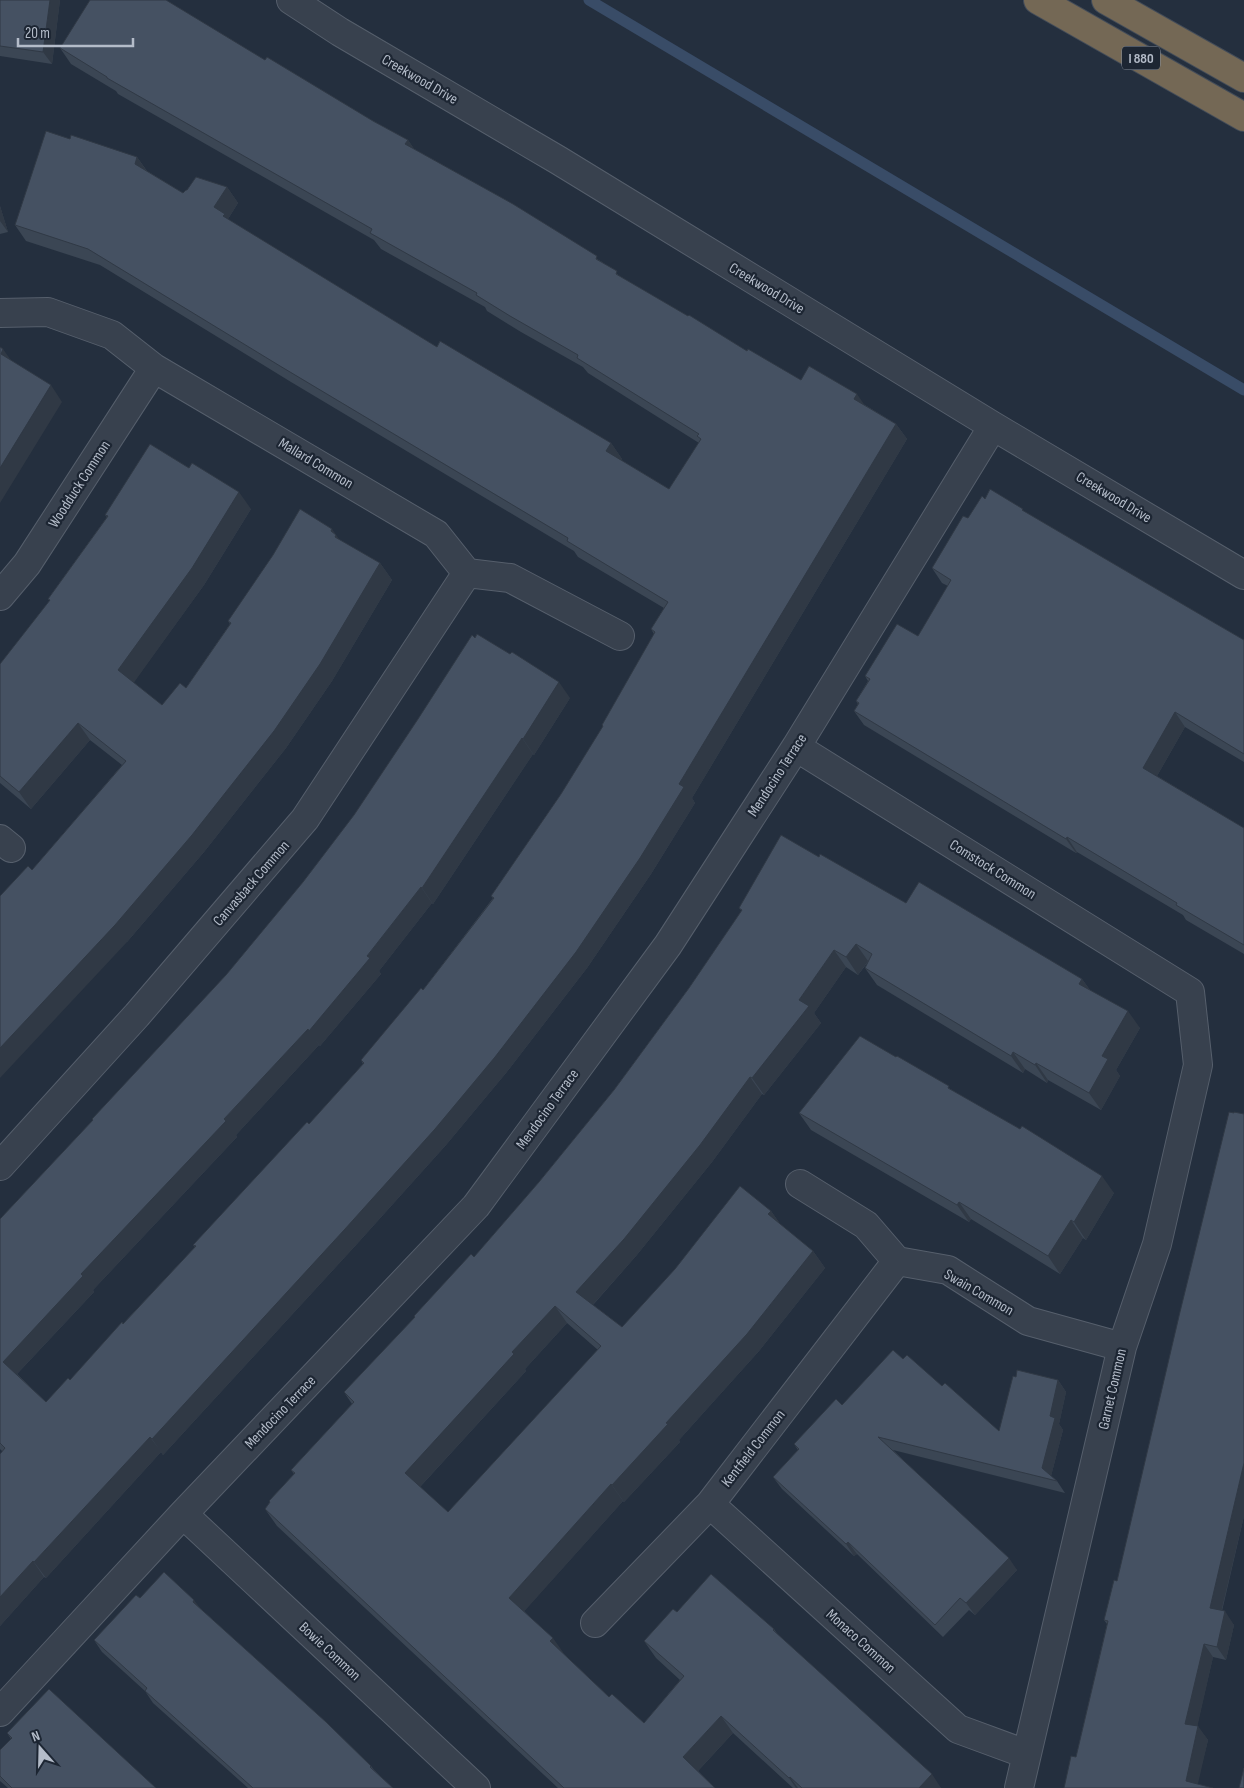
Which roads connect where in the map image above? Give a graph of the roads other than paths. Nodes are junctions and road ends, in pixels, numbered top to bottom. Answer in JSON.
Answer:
{"nodes":[{"id":1,"x":291,"y":0,"type":"edge"},
{"id":2,"x":1038,"y":0,"type":"edge"},
{"id":3,"x":1106,"y":0,"type":"edge"},
{"id":4,"x":1244,"y":78,"type":"edge"},
{"id":5,"x":1244,"y":117,"type":"edge"},
{"id":6,"x":0,"y":313,"type":"edge"},
{"id":7,"x":154,"y":368,"type":"junction"},
{"id":8,"x":993,"y":426,"type":"junction"},
{"id":9,"x":467,"y":573,"type":"junction"},
{"id":10,"x":1244,"y":574,"type":"edge"},
{"id":11,"x":0,"y":596,"type":"edge"},
{"id":12,"x":620,"y":636,"type":"dead end"},
{"id":13,"x":796,"y":747,"type":"junction"},
{"id":14,"x":1190,"y":992,"type":"joint"},
{"id":15,"x":0,"y":1166,"type":"edge"},
{"id":16,"x":800,"y":1184,"type":"dead end"},
{"id":17,"x":897,"y":1261,"type":"junction"},
{"id":18,"x":1122,"y":1347,"type":"junction"},
{"id":19,"x":710,"y":1504,"type":"junction"},
{"id":20,"x":183,"y":1514,"type":"junction"},
{"id":21,"x":595,"y":1623,"type":"dead end"},
{"id":22,"x":0,"y":1712,"type":"edge"},
{"id":23,"x":1026,"y":1754,"type":"junction"},
{"id":24,"x":476,"y":1788,"type":"edge"},
{"id":25,"x":1019,"y":1788,"type":"edge"}],
"edges":[{"from":1,"to":8,"type":"street","name":"Creekwood Drive"},
{"from":2,"to":5,"type":"highway","number":"I 880"},
{"from":3,"to":4,"type":"highway","number":"I 880"},
{"from":6,"to":7,"type":"street","name":"Mallard Common"},
{"from":7,"to":9,"type":"street","name":"Mallard Common"},
{"from":7,"to":11,"type":"street","name":"Woodduck Common"},
{"from":8,"to":10,"type":"street","name":"Creekwood Drive"},
{"from":8,"to":13,"type":"street","name":"Mendocino Terrace"},
{"from":9,"to":12,"type":"street"},
{"from":9,"to":15,"type":"street","name":"Canvasback Common"},
{"from":13,"to":14,"type":"street","name":"Comstock Common"},
{"from":13,"to":20,"type":"street","name":"Mendocino Terrace"},
{"from":14,"to":18,"type":"street","name":"Garnet Common"},
{"from":16,"to":17,"type":"street"},
{"from":17,"to":18,"type":"street","name":"Swain Common"},
{"from":17,"to":19,"type":"street","name":"Kentfield Common"},
{"from":18,"to":23,"type":"street","name":"Garnet Common"},
{"from":19,"to":21,"type":"street","name":"Kentfield Common"},
{"from":19,"to":23,"type":"street","name":"Monaco Common"},
{"from":20,"to":22,"type":"street","name":"Mendocino Terrace"},
{"from":20,"to":24,"type":"street","name":"Bowie Common"},
{"from":23,"to":25,"type":"street","name":"Garnet Common"}]}
